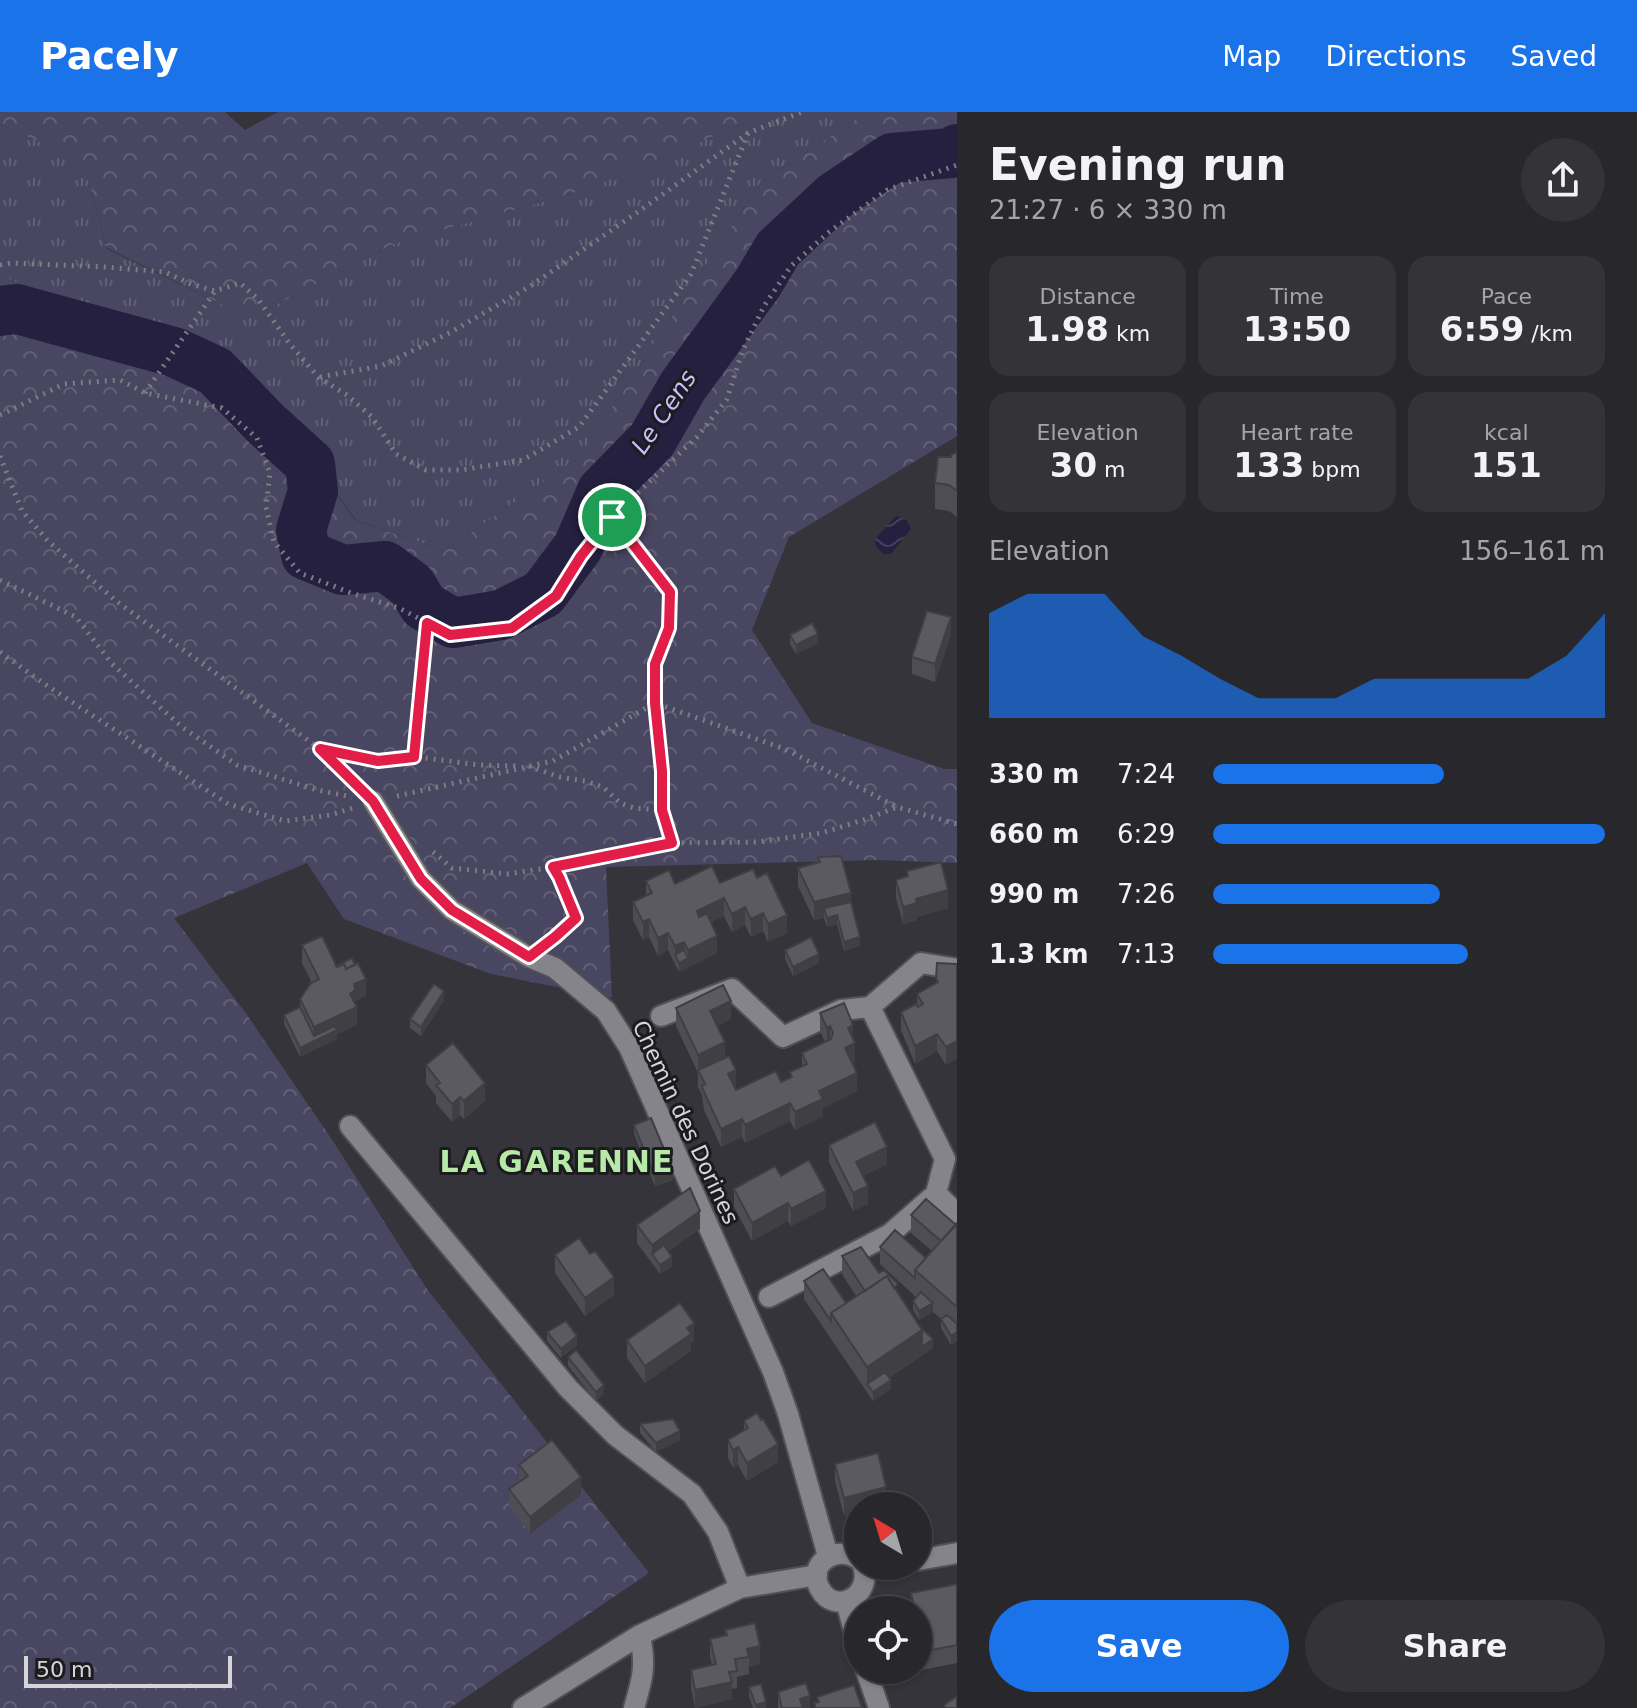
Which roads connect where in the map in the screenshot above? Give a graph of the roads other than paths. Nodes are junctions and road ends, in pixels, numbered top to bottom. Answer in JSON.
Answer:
{"nodes":[{"id":1,"x":373,"y":801,"type":"road end"},
{"id":2,"x":957,"y":969,"type":"edge"},
{"id":3,"x":870,"y":1007,"type":"junction"},
{"id":4,"x":661,"y":1016,"type":"dead end"},
{"id":5,"x":350,"y":1126,"type":"dead end"},
{"id":6,"x":951,"y":1155,"type":"edge"},
{"id":7,"x":936,"y":1193,"type":"junction"},
{"id":8,"x":957,"y":1214,"type":"edge"},
{"id":9,"x":769,"y":1297,"type":"dead end"},
{"id":10,"x":844,"y":1553,"type":"edge"},
{"id":11,"x":957,"y":1553,"type":"edge"},
{"id":12,"x":828,"y":1556,"type":"junction"},
{"id":13,"x":932,"y":1557,"type":"edge"},
{"id":14,"x":817,"y":1575,"type":"junction"},
{"id":15,"x":740,"y":1588,"type":"junction"},
{"id":16,"x":844,"y":1601,"type":"edge"},
{"id":17,"x":640,"y":1635,"type":"junction"},
{"id":18,"x":871,"y":1684,"type":"edge"},
{"id":19,"x":523,"y":1708,"type":"edge"},
{"id":20,"x":634,"y":1708,"type":"edge"},
{"id":21,"x":879,"y":1708,"type":"edge"}],
"edges":[{"from":1,"to":12,"type":"street","name":"Chemin des Dorines"},
{"from":2,"to":3,"type":"street"},
{"from":3,"to":4,"type":"street"},
{"from":3,"to":6,"type":"street"},
{"from":5,"to":15,"type":"street"},
{"from":6,"to":7,"type":"street"},
{"from":7,"to":8,"type":"street"},
{"from":7,"to":9,"type":"street"},
{"from":10,"to":12,"type":"street"},
{"from":11,"to":13,"type":"street"},
{"from":12,"to":14,"type":"street"},
{"from":14,"to":15,"type":"street"},
{"from":14,"to":16,"type":"street"},
{"from":15,"to":17,"type":"street"},
{"from":17,"to":19,"type":"street"},
{"from":17,"to":20,"type":"street"},
{"from":18,"to":21,"type":"street"}]}
